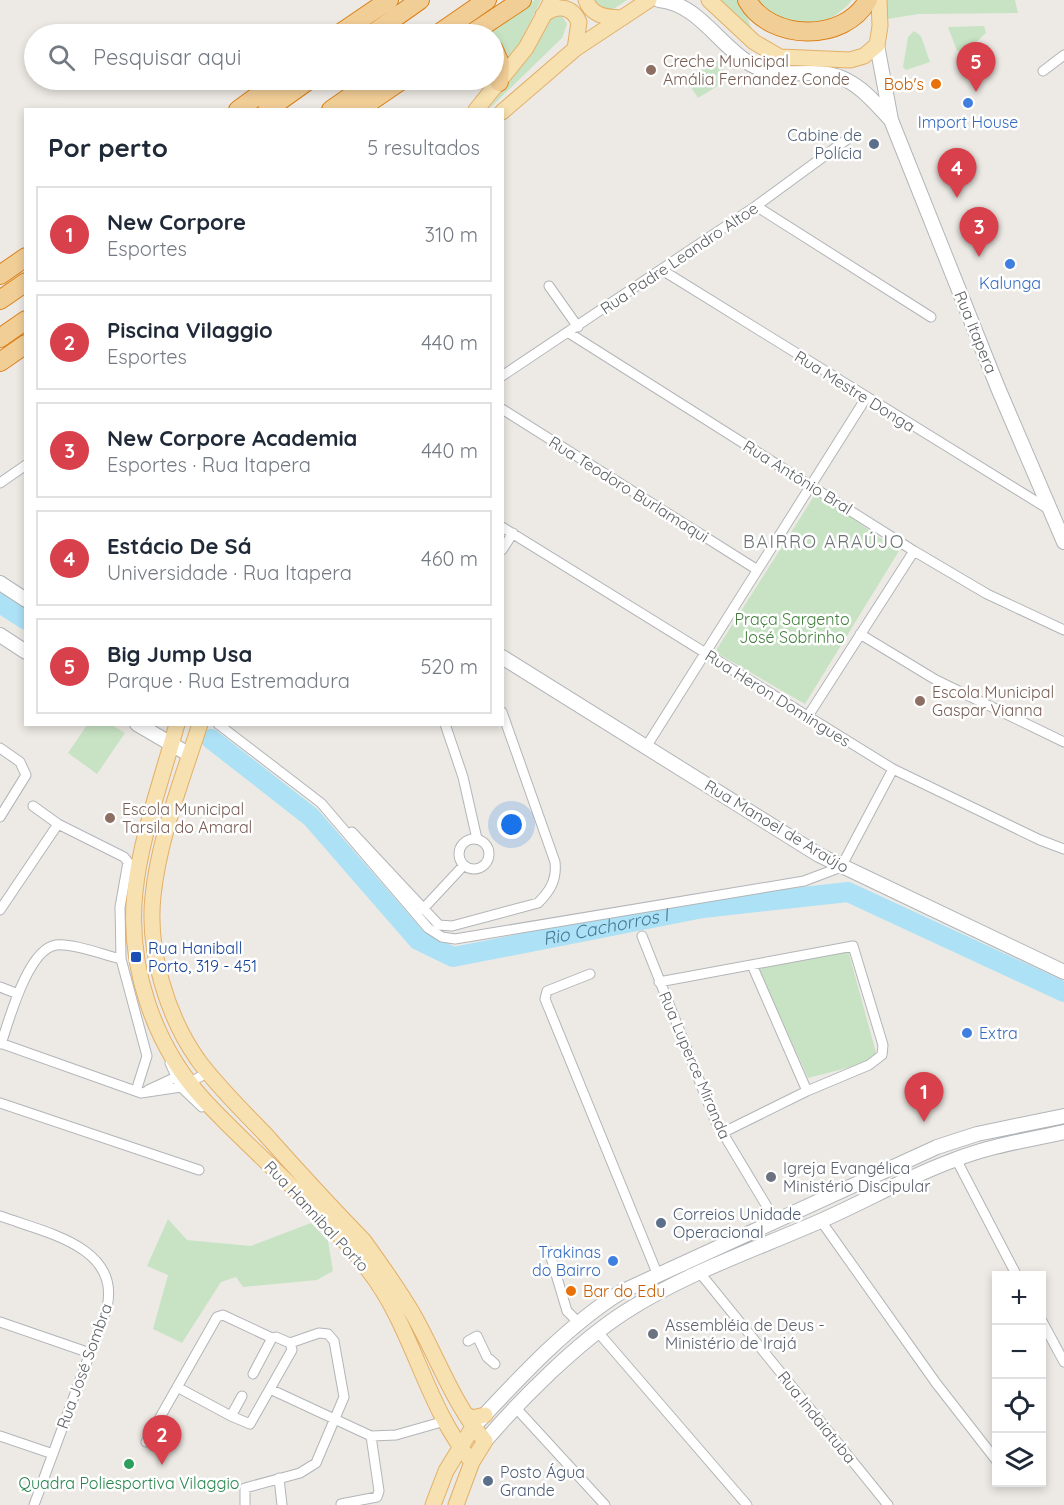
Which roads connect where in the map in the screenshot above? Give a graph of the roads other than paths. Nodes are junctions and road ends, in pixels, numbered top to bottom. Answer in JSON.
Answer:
{"nodes":[{"id":1,"x":381,"y":0,"type":"edge"},
{"id":2,"x":389,"y":0,"type":"edge"},
{"id":3,"x":420,"y":0,"type":"edge"},
{"id":4,"x":487,"y":0,"type":"edge"},
{"id":5,"x":522,"y":0,"type":"edge"},
{"id":6,"x":552,"y":0,"type":"edge"},
{"id":7,"x":586,"y":0,"type":"edge"},
{"id":8,"x":649,"y":0,"type":"edge"},
{"id":9,"x":659,"y":0,"type":"edge"},
{"id":10,"x":709,"y":0,"type":"edge"},
{"id":11,"x":747,"y":0,"type":"edge"},
{"id":12,"x":867,"y":0,"type":"edge"},
{"id":13,"x":879,"y":0,"type":"edge"},
{"id":14,"x":541,"y":17,"type":"junction"},
{"id":15,"x":622,"y":18,"type":"junction"},
{"id":16,"x":358,"y":20,"type":"junction"},
{"id":17,"x":353,"y":24,"type":"edge"},
{"id":18,"x":386,"y":24,"type":"edge"},
{"id":19,"x":452,"y":24,"type":"edge"},
{"id":20,"x":486,"y":24,"type":"edge"},
{"id":21,"x":877,"y":45,"type":"junction"},
{"id":22,"x":575,"y":49,"type":"junction"},
{"id":23,"x":1064,"y":55,"type":"edge"},
{"id":24,"x":1043,"y":71,"type":"dead end"},
{"id":25,"x":504,"y":76,"type":"edge"},
{"id":26,"x":265,"y":90,"type":"edge"},
{"id":27,"x":295,"y":90,"type":"edge"},
{"id":28,"x":360,"y":90,"type":"edge"},
{"id":29,"x":375,"y":90,"type":"edge"},
{"id":30,"x":387,"y":90,"type":"edge"},
{"id":31,"x":492,"y":90,"type":"edge"},
{"id":32,"x":241,"y":108,"type":"edge"},
{"id":33,"x":270,"y":108,"type":"edge"},
{"id":34,"x":334,"y":108,"type":"edge"},
{"id":35,"x":359,"y":108,"type":"edge"},
{"id":36,"x":360,"y":108,"type":"edge"},
{"id":37,"x":478,"y":108,"type":"edge"},
{"id":38,"x":504,"y":110,"type":"edge"},
{"id":39,"x":891,"y":120,"type":"junction"},
{"id":40,"x":853,"y":135,"type":"dead end"},
{"id":41,"x":756,"y":206,"type":"junction"},
{"id":42,"x":24,"y":258,"type":"edge"},
{"id":43,"x":662,"y":270,"type":"junction"},
{"id":44,"x":0,"y":275,"type":"edge"},
{"id":45,"x":24,"y":283,"type":"edge"},
{"id":46,"x":549,"y":286,"type":"dead end"},
{"id":47,"x":0,"y":300,"type":"edge"},
{"id":48,"x":931,"y":317,"type":"dead end"},
{"id":49,"x":24,"y":321,"type":"edge"},
{"id":50,"x":578,"y":327,"type":"junction"},
{"id":51,"x":569,"y":333,"type":"junction"},
{"id":52,"x":0,"y":338,"type":"edge"},
{"id":53,"x":24,"y":345,"type":"edge"},
{"id":54,"x":0,"y":362,"type":"edge"},
{"id":55,"x":504,"y":375,"type":"edge"},
{"id":56,"x":866,"y":398,"type":"junction"},
{"id":57,"x":504,"y":410,"type":"edge"},
{"id":58,"x":24,"y":466,"type":"edge"},
{"id":59,"x":0,"y":483,"type":"edge"},
{"id":60,"x":811,"y":485,"type":"junction"},
{"id":61,"x":1050,"y":510,"type":"junction"},
{"id":62,"x":504,"y":528,"type":"edge"},
{"id":63,"x":513,"y":533,"type":"junction"},
{"id":64,"x":1064,"y":543,"type":"edge"},
{"id":65,"x":504,"y":547,"type":"edge"},
{"id":66,"x":914,"y":551,"type":"junction"},
{"id":67,"x":756,"y":568,"type":"junction"},
{"id":68,"x":0,"y":583,"type":"edge"},
{"id":69,"x":24,"y":599,"type":"edge"},
{"id":70,"x":1064,"y":630,"type":"edge"},
{"id":71,"x":860,"y":634,"type":"junction"},
{"id":72,"x":0,"y":635,"type":"edge"},
{"id":73,"x":24,"y":651,"type":"edge"},
{"id":74,"x":706,"y":652,"type":"junction"},
{"id":75,"x":504,"y":658,"type":"edge"},
{"id":76,"x":808,"y":716,"type":"junction"},
{"id":77,"x":504,"y":718,"type":"edge"},
{"id":78,"x":140,"y":726,"type":"edge"},
{"id":79,"x":176,"y":726,"type":"edge"},
{"id":80,"x":199,"y":726,"type":"edge"},
{"id":81,"x":221,"y":726,"type":"edge"},
{"id":82,"x":231,"y":726,"type":"edge"},
{"id":83,"x":446,"y":726,"type":"edge"},
{"id":84,"x":1064,"y":742,"type":"edge"},
{"id":85,"x":171,"y":746,"type":"junction"},
{"id":86,"x":646,"y":747,"type":"junction"},
{"id":87,"x":0,"y":748,"type":"edge"},
{"id":88,"x":190,"y":755,"type":"junction"},
{"id":89,"x":893,"y":769,"type":"junction"},
{"id":90,"x":33,"y":806,"type":"dead end"},
{"id":91,"x":0,"y":818,"type":"edge"},
{"id":92,"x":58,"y":824,"type":"junction"},
{"id":93,"x":477,"y":839,"type":"junction"},
{"id":94,"x":1064,"y":849,"type":"edge"},
{"id":95,"x":464,"y":865,"type":"junction"},
{"id":96,"x":841,"y":867,"type":"junction"},
{"id":97,"x":423,"y":909,"type":"junction"},
{"id":98,"x":0,"y":910,"type":"edge"},
{"id":99,"x":642,"y":936,"type":"dead end"},
{"id":100,"x":121,"y":959,"type":"junction"},
{"id":101,"x":752,"y":965,"type":"junction"},
{"id":102,"x":1064,"y":972,"type":"edge"},
{"id":103,"x":590,"y":974,"type":"dead end"},
{"id":104,"x":659,"y":982,"type":"junction"},
{"id":105,"x":0,"y":987,"type":"edge"},
{"id":106,"x":18,"y":994,"type":"junction"},
{"id":107,"x":0,"y":1044,"type":"edge"},
{"id":108,"x":208,"y":1072,"type":"junction"},
{"id":109,"x":182,"y":1082,"type":"junction"},
{"id":110,"x":807,"y":1091,"type":"junction"},
{"id":111,"x":139,"y":1092,"type":"junction"},
{"id":112,"x":0,"y":1103,"type":"edge"},
{"id":113,"x":1064,"y":1116,"type":"edge"},
{"id":114,"x":1024,"y":1124,"type":"junction"},
{"id":115,"x":1064,"y":1132,"type":"edge"},
{"id":116,"x":722,"y":1133,"type":"junction"},
{"id":117,"x":1027,"y":1140,"type":"junction"},
{"id":118,"x":956,"y":1159,"type":"junction"},
{"id":119,"x":199,"y":1170,"type":"dead end"},
{"id":120,"x":0,"y":1216,"type":"edge"},
{"id":121,"x":775,"y":1220,"type":"junction"},
{"id":122,"x":821,"y":1221,"type":"junction"},
{"id":123,"x":549,"y":1251,"type":"dead end"},
{"id":124,"x":1015,"y":1271,"type":"edge"},
{"id":125,"x":657,"y":1273,"type":"junction"},
{"id":126,"x":700,"y":1273,"type":"junction"},
{"id":127,"x":0,"y":1322,"type":"edge"},
{"id":128,"x":579,"y":1323,"type":"junction"},
{"id":129,"x":1043,"y":1325,"type":"edge"},
{"id":130,"x":597,"y":1331,"type":"junction"},
{"id":131,"x":272,"y":1338,"type":"junction"},
{"id":132,"x":468,"y":1341,"type":"dead end"},
{"id":133,"x":290,"y":1343,"type":"junction"},
{"id":134,"x":90,"y":1353,"type":"junction"},
{"id":135,"x":1064,"y":1362,"type":"edge"},
{"id":136,"x":495,"y":1364,"type":"dead end"},
{"id":137,"x":253,"y":1374,"type":"dead end"},
{"id":138,"x":177,"y":1387,"type":"junction"},
{"id":139,"x":272,"y":1390,"type":"junction"},
{"id":140,"x":242,"y":1396,"type":"dead end"},
{"id":141,"x":516,"y":1408,"type":"junction"},
{"id":142,"x":465,"y":1414,"type":"junction"},
{"id":143,"x":484,"y":1415,"type":"junction"},
{"id":144,"x":231,"y":1416,"type":"junction"},
{"id":145,"x":334,"y":1419,"type":"junction"},
{"id":146,"x":445,"y":1421,"type":"junction"},
{"id":147,"x":473,"y":1427,"type":"junction"},
{"id":148,"x":0,"y":1436,"type":"edge"},
{"id":149,"x":371,"y":1436,"type":"junction"},
{"id":150,"x":485,"y":1441,"type":"junction"},
{"id":151,"x":146,"y":1442,"type":"dead end"},
{"id":152,"x":459,"y":1446,"type":"junction"},
{"id":153,"x":53,"y":1454,"type":"junction"},
{"id":154,"x":992,"y":1455,"type":"edge"},
{"id":155,"x":472,"y":1462,"type":"junction"},
{"id":156,"x":279,"y":1478,"type":"junction"},
{"id":157,"x":341,"y":1504,"type":"edge"},
{"id":158,"x":34,"y":1505,"type":"edge"},
{"id":159,"x":245,"y":1505,"type":"edge"},
{"id":160,"x":282,"y":1505,"type":"edge"},
{"id":161,"x":434,"y":1505,"type":"edge"},
{"id":162,"x":456,"y":1505,"type":"edge"},
{"id":163,"x":605,"y":1505,"type":"edge"},
{"id":164,"x":747,"y":1505,"type":"edge"},
{"id":165,"x":888,"y":1505,"type":"edge"}],
"edges":[{"from":1,"to":16,"type":"highway"},
{"from":2,"to":16,"type":"highway"},
{"from":3,"to":18,"type":"highway"},
{"from":4,"to":19,"type":"highway"},
{"from":5,"to":20,"type":"highway"},
{"from":6,"to":14,"type":"main road"},
{"from":7,"to":15,"type":"main road"},
{"from":8,"to":15,"type":"main road"},
{"from":9,"to":39,"type":"street","name":"Rua Itapera"},
{"from":10,"to":21,"type":"main road"},
{"from":11,"to":12,"type":"highway"},
{"from":13,"to":21,"type":"main road"},
{"from":14,"to":22,"type":"main road"},
{"from":14,"to":25,"type":"main road"},
{"from":15,"to":22,"type":"main road"},
{"from":16,"to":17,"type":"highway"},
{"from":21,"to":39,"type":"street","name":"Rua Itapera"},
{"from":22,"to":38,"type":"main road"},
{"from":23,"to":24,"type":"street"},
{"from":26,"to":32,"type":"highway"},
{"from":27,"to":33,"type":"highway"},
{"from":28,"to":34,"type":"highway"},
{"from":29,"to":35,"type":"highway"},
{"from":30,"to":36,"type":"highway"},
{"from":31,"to":37,"type":"main road"},
{"from":39,"to":61,"type":"street","name":"Rua Itapera"},
{"from":40,"to":41,"type":"street","name":"Rua Padre Leandro Altoe"},
{"from":41,"to":43,"type":"street","name":"Rua Padre Leandro Altoe"},
{"from":41,"to":48,"type":"street"},
{"from":42,"to":44,"type":"highway"},
{"from":43,"to":50,"type":"street","name":"Rua Padre Leandro Altoe"},
{"from":43,"to":56,"type":"street","name":"Rua Mestre Donga"},
{"from":45,"to":47,"type":"highway"},
{"from":46,"to":50,"type":"street"},
{"from":49,"to":52,"type":"highway"},
{"from":50,"to":51,"type":"street","name":"Rua Padre Leandro Altoe"},
{"from":51,"to":55,"type":"street","name":"Rua Padre Leandro Altoe"},
{"from":51,"to":60,"type":"street","name":"Rua Antônio Bral"},
{"from":53,"to":54,"type":"highway"},
{"from":56,"to":60,"type":"street"},
{"from":56,"to":61,"type":"street","name":"Rua Mestre Donga"},
{"from":57,"to":67,"type":"street","name":"Rua Teodoro Burlamaqui"},
{"from":58,"to":59,"type":"street"},
{"from":60,"to":66,"type":"street","name":"Rua Antônio Bral"},
{"from":60,"to":67,"type":"street"},
{"from":61,"to":64,"type":"street","name":"Rua Itapera"},
{"from":62,"to":63,"type":"street","name":"Rua Heron Domingues"},
{"from":63,"to":65,"type":"street"},
{"from":63,"to":74,"type":"street","name":"Rua Heron Domingues"},
{"from":66,"to":70,"type":"street","name":"Rua Antônio Bral"},
{"from":66,"to":71,"type":"street"},
{"from":67,"to":74,"type":"street"},
{"from":68,"to":69,"type":"street"},
{"from":71,"to":76,"type":"street"},
{"from":71,"to":84,"type":"street"},
{"from":72,"to":73,"type":"street"},
{"from":74,"to":76,"type":"street","name":"Rua Heron Domingues"},
{"from":74,"to":86,"type":"street"},
{"from":75,"to":86,"type":"street","name":"Rua Manoel de Araújo"},
{"from":76,"to":89,"type":"street","name":"Rua Heron Domingues"},
{"from":77,"to":97,"type":"street"},
{"from":78,"to":85,"type":"street"},
{"from":79,"to":85,"type":"main road","name":"Rua Hannibal Porto"},
{"from":80,"to":88,"type":"main road","name":"Rua Hannibal Porto"},
{"from":81,"to":96,"type":"street"},
{"from":82,"to":97,"type":"street"},
{"from":83,"to":93,"type":"street"},
{"from":85,"to":88,"type":"street"},
{"from":85,"to":109,"type":"main road","name":"Rua Hannibal Porto"},
{"from":86,"to":96,"type":"street","name":"Rua Manoel de Araújo"},
{"from":87,"to":91,"type":"street"},
{"from":88,"to":108,"type":"main road","name":"Rua Hannibal Porto"},
{"from":89,"to":94,"type":"street","name":"Rua Heron Domingues"},
{"from":89,"to":96,"type":"street"},
{"from":90,"to":92,"type":"street"},
{"from":92,"to":98,"type":"street"},
{"from":92,"to":100,"type":"street"},
{"from":93,"to":95,"type":"street"},
{"from":93,"to":95,"type":"street"},
{"from":95,"to":97,"type":"street"},
{"from":96,"to":102,"type":"street","name":"Rua Manoel de Araújo"},
{"from":99,"to":104,"type":"street","name":"Rua Luperce Miranda"},
{"from":100,"to":106,"type":"street"},
{"from":100,"to":111,"type":"street"},
{"from":101,"to":104,"type":"street"},
{"from":101,"to":110,"type":"street"},
{"from":101,"to":110,"type":"street"},
{"from":103,"to":125,"type":"street"},
{"from":104,"to":116,"type":"street","name":"Rua Luperce Miranda"},
{"from":105,"to":106,"type":"street"},
{"from":106,"to":107,"type":"street"},
{"from":107,"to":111,"type":"street"},
{"from":108,"to":109,"type":"street"},
{"from":108,"to":142,"type":"main road","name":"Rua Hannibal Porto"},
{"from":109,"to":111,"type":"street"},
{"from":109,"to":146,"type":"main road","name":"Rua Hannibal Porto"},
{"from":110,"to":116,"type":"street"},
{"from":112,"to":119,"type":"street"},
{"from":113,"to":114,"type":"street"},
{"from":114,"to":117,"type":"street"},
{"from":114,"to":121,"type":"street"},
{"from":115,"to":117,"type":"street"},
{"from":116,"to":121,"type":"street","name":"Rua Luperce Miranda"},
{"from":117,"to":118,"type":"street"},
{"from":118,"to":122,"type":"street"},
{"from":118,"to":124,"type":"street"},
{"from":120,"to":134,"type":"street","name":"Rua José Sombra"},
{"from":121,"to":125,"type":"street"},
{"from":122,"to":126,"type":"street"},
{"from":122,"to":154,"type":"street"},
{"from":123,"to":128,"type":"street"},
{"from":125,"to":128,"type":"street"},
{"from":126,"to":130,"type":"street"},
{"from":126,"to":165,"type":"street","name":"Rua Indaiatuba"},
{"from":127,"to":134,"type":"street"},
{"from":128,"to":143,"type":"street"},
{"from":129,"to":135,"type":"street"},
{"from":130,"to":141,"type":"street"},
{"from":130,"to":164,"type":"street"},
{"from":131,"to":133,"type":"street"},
{"from":131,"to":137,"type":"street"},
{"from":131,"to":138,"type":"street"},
{"from":132,"to":136,"type":"street"},
{"from":133,"to":139,"type":"street"},
{"from":133,"to":145,"type":"street"},
{"from":134,"to":153,"type":"street","name":"Rua José Sombra"},
{"from":138,"to":144,"type":"street"},
{"from":138,"to":151,"type":"street"},
{"from":139,"to":144,"type":"street"},
{"from":139,"to":145,"type":"street"},
{"from":140,"to":144,"type":"street"},
{"from":141,"to":150,"type":"street"},
{"from":141,"to":163,"type":"street"},
{"from":142,"to":143,"type":"main road"},
{"from":142,"to":147,"type":"main road","name":"Rua Hannibal Porto"},
{"from":143,"to":147,"type":"street"},
{"from":145,"to":149,"type":"street"},
{"from":145,"to":156,"type":"street"},
{"from":146,"to":149,"type":"street"},
{"from":146,"to":152,"type":"main road","name":"Rua Hannibal Porto"},
{"from":147,"to":150,"type":"main road","name":"Rua Hannibal Porto"},
{"from":147,"to":152,"type":"main road"},
{"from":148,"to":153,"type":"street"},
{"from":149,"to":157,"type":"street"},
{"from":150,"to":155,"type":"main road"},
{"from":152,"to":155,"type":"main road","name":"Rua Hannibal Porto"},
{"from":152,"to":161,"type":"main road"},
{"from":153,"to":158,"type":"street","name":"Rua José Sombra"},
{"from":155,"to":162,"type":"main road"},
{"from":156,"to":159,"type":"street"},
{"from":156,"to":160,"type":"street"}]}
